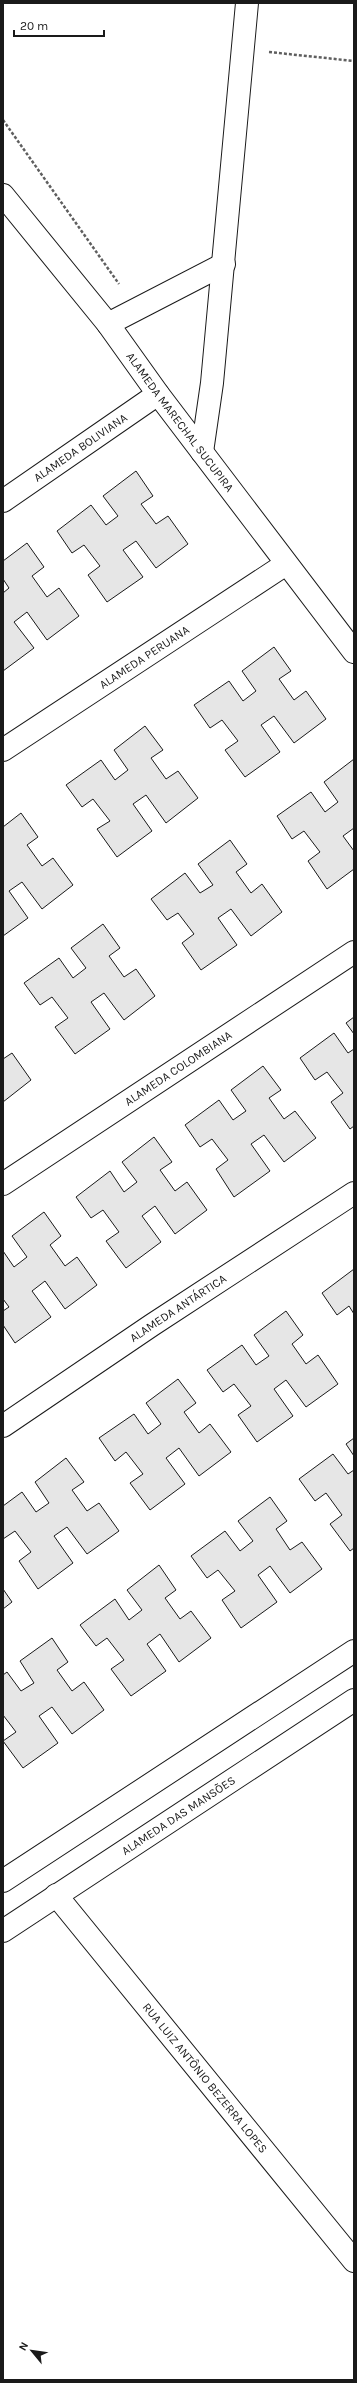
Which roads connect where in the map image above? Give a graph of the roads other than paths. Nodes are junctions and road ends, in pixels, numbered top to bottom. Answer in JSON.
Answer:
{"nodes":[{"id":1,"x":247,"y":3,"type":"edge"},
{"id":2,"x":3,"y":195,"type":"edge"},
{"id":3,"x":224,"y":264,"type":"junction"},
{"id":4,"x":108,"y":324,"type":"junction"},
{"id":5,"x":158,"y":394,"type":"junction"},
{"id":6,"x":202,"y":452,"type":"junction"},
{"id":7,"x":3,"y":501,"type":"edge"},
{"id":8,"x":286,"y":564,"type":"junction"},
{"id":9,"x":354,"y":652,"type":"edge"},
{"id":10,"x":3,"y":750,"type":"edge"},
{"id":11,"x":354,"y":952,"type":"edge"},
{"id":12,"x":3,"y":1184,"type":"edge"},
{"id":13,"x":354,"y":1193,"type":"edge"},
{"id":14,"x":3,"y":1426,"type":"edge"},
{"id":15,"x":354,"y":1651,"type":"edge"},
{"id":16,"x":354,"y":1700,"type":"edge"},
{"id":17,"x":3,"y":1881,"type":"edge"},
{"id":18,"x":56,"y":1895,"type":"junction"},
{"id":19,"x":3,"y":1931,"type":"edge"},
{"id":20,"x":354,"y":2261,"type":"edge"}],
"edges":[{"from":1,"to":3,"type":"street"},
{"from":2,"to":4,"type":"street","name":"ALAMEDA MARECHAL SUCUPIRA"},
{"from":3,"to":4,"type":"street"},
{"from":3,"to":6,"type":"street"},
{"from":4,"to":5,"type":"street","name":"ALAMEDA MARECHAL SUCUPIRA"},
{"from":5,"to":6,"type":"street","name":"ALAMEDA MARECHAL SUCUPIRA"},
{"from":5,"to":7,"type":"street","name":"ALAMEDA BOLIVIANA"},
{"from":6,"to":8,"type":"street","name":"ALAMEDA MARECHAL SUCUPIRA"},
{"from":8,"to":9,"type":"street","name":"ALAMEDA MARECHAL SUCUPIRA"},
{"from":8,"to":10,"type":"street","name":"ALAMEDA PERUANA"},
{"from":11,"to":12,"type":"street","name":"ALAMEDA COLOMBIANA"},
{"from":13,"to":14,"type":"street","name":"ALAMEDA ANTÁRTICA"},
{"from":15,"to":17,"type":"street"},
{"from":16,"to":18,"type":"street","name":"ALAMEDA DAS MANSÕES"},
{"from":18,"to":19,"type":"street","name":"ALAMEDA DAS MANSÕES"},
{"from":18,"to":20,"type":"street","name":"RUA LUIZ ANTÔNIO BEZERRA LOPES"}]}
